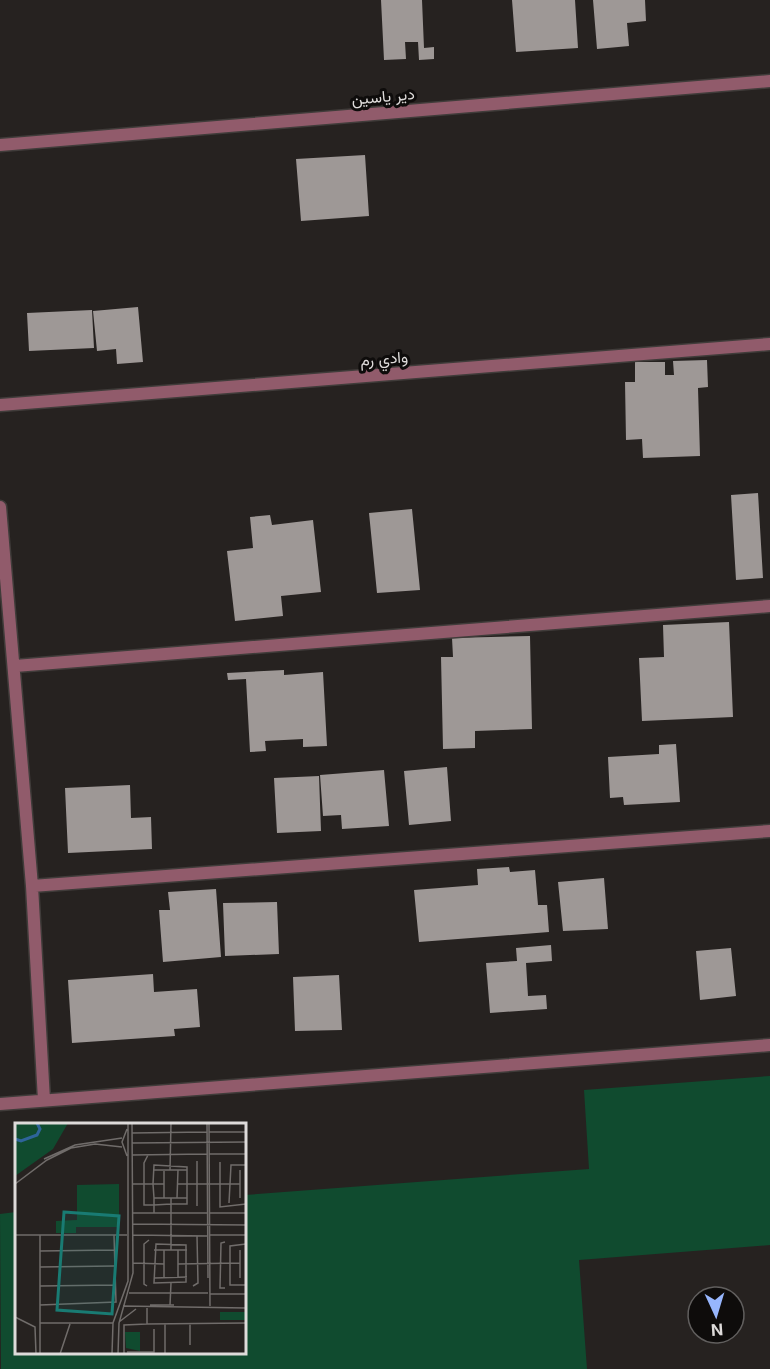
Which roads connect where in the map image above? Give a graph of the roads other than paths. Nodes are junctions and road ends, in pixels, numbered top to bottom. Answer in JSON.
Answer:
{"nodes":[{"id":1,"x":770,"y":81,"type":"edge"},
{"id":2,"x":0,"y":145,"type":"edge"},
{"id":3,"x":770,"y":344,"type":"edge"},
{"id":4,"x":0,"y":405,"type":"edge"},
{"id":5,"x":0,"y":507,"type":"edge"},
{"id":6,"x":770,"y":606,"type":"edge"},
{"id":7,"x":15,"y":666,"type":"junction"},
{"id":8,"x":770,"y":831,"type":"edge"},
{"id":9,"x":32,"y":886,"type":"junction"},
{"id":10,"x":770,"y":1045,"type":"edge"},
{"id":11,"x":44,"y":1100,"type":"junction"},
{"id":12,"x":0,"y":1104,"type":"edge"}],
"edges":[{"from":1,"to":2,"type":"street","name":"دير ياسين"},
{"from":3,"to":4,"type":"street","name":"وادي رم"},
{"from":5,"to":7,"type":"street"},
{"from":6,"to":7,"type":"street"},
{"from":7,"to":9,"type":"street"},
{"from":8,"to":9,"type":"street"},
{"from":9,"to":11,"type":"street"},
{"from":10,"to":11,"type":"street"},
{"from":11,"to":12,"type":"street"}]}
